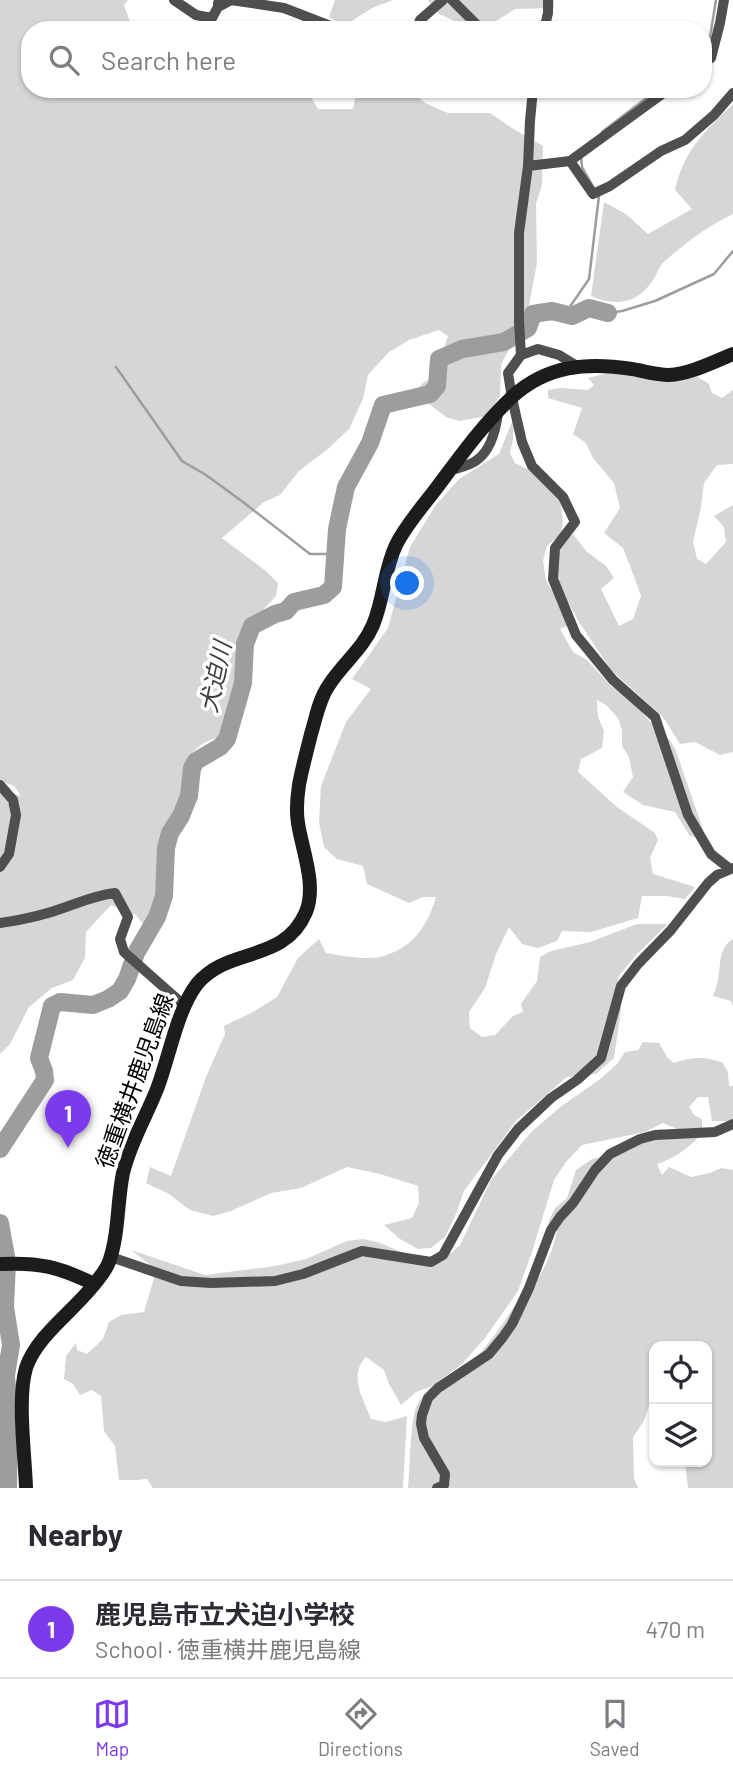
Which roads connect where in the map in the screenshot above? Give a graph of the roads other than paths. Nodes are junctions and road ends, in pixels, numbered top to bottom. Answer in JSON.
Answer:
{"nodes":[{"id":1,"x":174,"y":0,"type":"edge"},
{"id":2,"x":443,"y":0,"type":"edge"},
{"id":3,"x":452,"y":0,"type":"edge"},
{"id":4,"x":548,"y":0,"type":"edge"},
{"id":5,"x":724,"y":0,"type":"edge"},
{"id":6,"x":218,"y":4,"type":"edge"},
{"id":7,"x":318,"y":21,"type":"edge"},
{"id":8,"x":420,"y":21,"type":"edge"},
{"id":9,"x":473,"y":21,"type":"edge"},
{"id":10,"x":546,"y":21,"type":"edge"},
{"id":11,"x":712,"y":54,"type":"edge"},
{"id":12,"x":733,"y":93,"type":"edge"},
{"id":13,"x":533,"y":98,"type":"edge"},
{"id":14,"x":656,"y":98,"type":"edge"},
{"id":15,"x":570,"y":161,"type":"junction"},
{"id":16,"x":528,"y":166,"type":"junction"},
{"id":17,"x":733,"y":354,"type":"edge"},
{"id":18,"x":521,"y":355,"type":"junction"},
{"id":19,"x":577,"y":366,"type":"junction"},
{"id":20,"x":512,"y":398,"type":"junction"},
{"id":21,"x":0,"y":785,"type":"edge"},
{"id":22,"x":0,"y":867,"type":"edge"},
{"id":23,"x":732,"y":869,"type":"edge"},
{"id":24,"x":0,"y":923,"type":"edge"},
{"id":25,"x":185,"y":1006,"type":"junction"},
{"id":26,"x":733,"y":1124,"type":"edge"},
{"id":27,"x":111,"y":1257,"type":"junction"},
{"id":28,"x":0,"y":1264,"type":"edge"},
{"id":29,"x":94,"y":1284,"type":"junction"},
{"id":30,"x":26,"y":1488,"type":"edge"},
{"id":31,"x":437,"y":1488,"type":"edge"}],
"edges":[{"from":1,"to":6,"type":"street"},
{"from":2,"to":8,"type":"street"},
{"from":3,"to":9,"type":"street"},
{"from":4,"to":10,"type":"street"},
{"from":5,"to":11,"type":"street"},
{"from":6,"to":7,"type":"street"},
{"from":12,"to":15,"type":"street"},
{"from":13,"to":16,"type":"street"},
{"from":14,"to":15,"type":"street"},
{"from":15,"to":16,"type":"street"},
{"from":16,"to":18,"type":"street"},
{"from":17,"to":19,"type":"main road","name":"徳重横井鹿児島線"},
{"from":18,"to":19,"type":"street"},
{"from":18,"to":20,"type":"street"},
{"from":19,"to":20,"type":"main road","name":"徳重横井鹿児島線"},
{"from":20,"to":23,"type":"street"},
{"from":20,"to":25,"type":"main road","name":"徳重横井鹿児島線"},
{"from":21,"to":22,"type":"street"},
{"from":23,"to":27,"type":"street"},
{"from":24,"to":25,"type":"street"},
{"from":25,"to":27,"type":"main road","name":"徳重横井鹿児島線"},
{"from":26,"to":31,"type":"street"},
{"from":27,"to":29,"type":"main road","name":"徳重横井鹿児島線"},
{"from":28,"to":29,"type":"main road"},
{"from":29,"to":30,"type":"main road","name":"徳重横井鹿児島線"}]}
